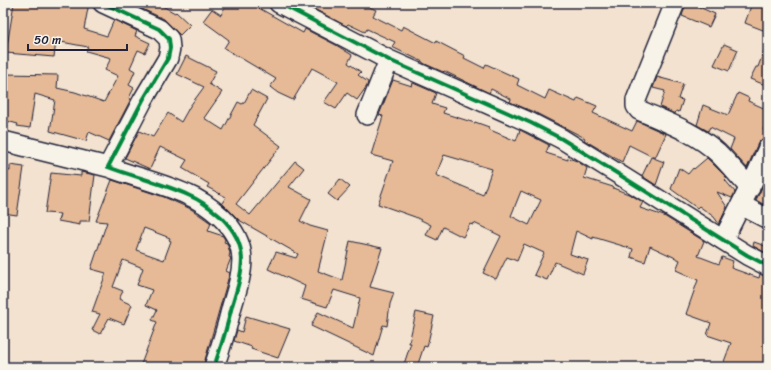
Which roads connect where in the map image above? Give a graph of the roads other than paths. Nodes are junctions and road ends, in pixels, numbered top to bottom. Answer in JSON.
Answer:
{"nodes":[{"id":1,"x":103,"y":3,"type":"edge"},
{"id":2,"x":279,"y":3,"type":"edge"},
{"id":3,"x":675,"y":3,"type":"edge"},
{"id":4,"x":388,"y":60,"type":"junction"},
{"id":5,"x":367,"y":114,"type":"dead end"},
{"id":6,"x":3,"y":141,"type":"edge"},
{"id":7,"x":766,"y":159,"type":"edge"},
{"id":8,"x":108,"y":167,"type":"junction"},
{"id":9,"x":750,"y":188,"type":"junction"},
{"id":10,"x":741,"y":204,"type":"junction"},
{"id":11,"x":768,"y":219,"type":"edge"},
{"id":12,"x":723,"y":240,"type":"junction"},
{"id":13,"x":768,"y":266,"type":"edge"},
{"id":14,"x":214,"y":367,"type":"edge"}],
"edges":[{"from":1,"to":8,"type":"street"},
{"from":2,"to":4,"type":"street"},
{"from":3,"to":9,"type":"street"},
{"from":4,"to":5,"type":"street"},
{"from":4,"to":12,"type":"street"},
{"from":6,"to":8,"type":"street"},
{"from":7,"to":9,"type":"street"},
{"from":8,"to":14,"type":"street"},
{"from":9,"to":10,"type":"street"},
{"from":10,"to":11,"type":"street"},
{"from":10,"to":12,"type":"street"},
{"from":12,"to":13,"type":"street"}]}
